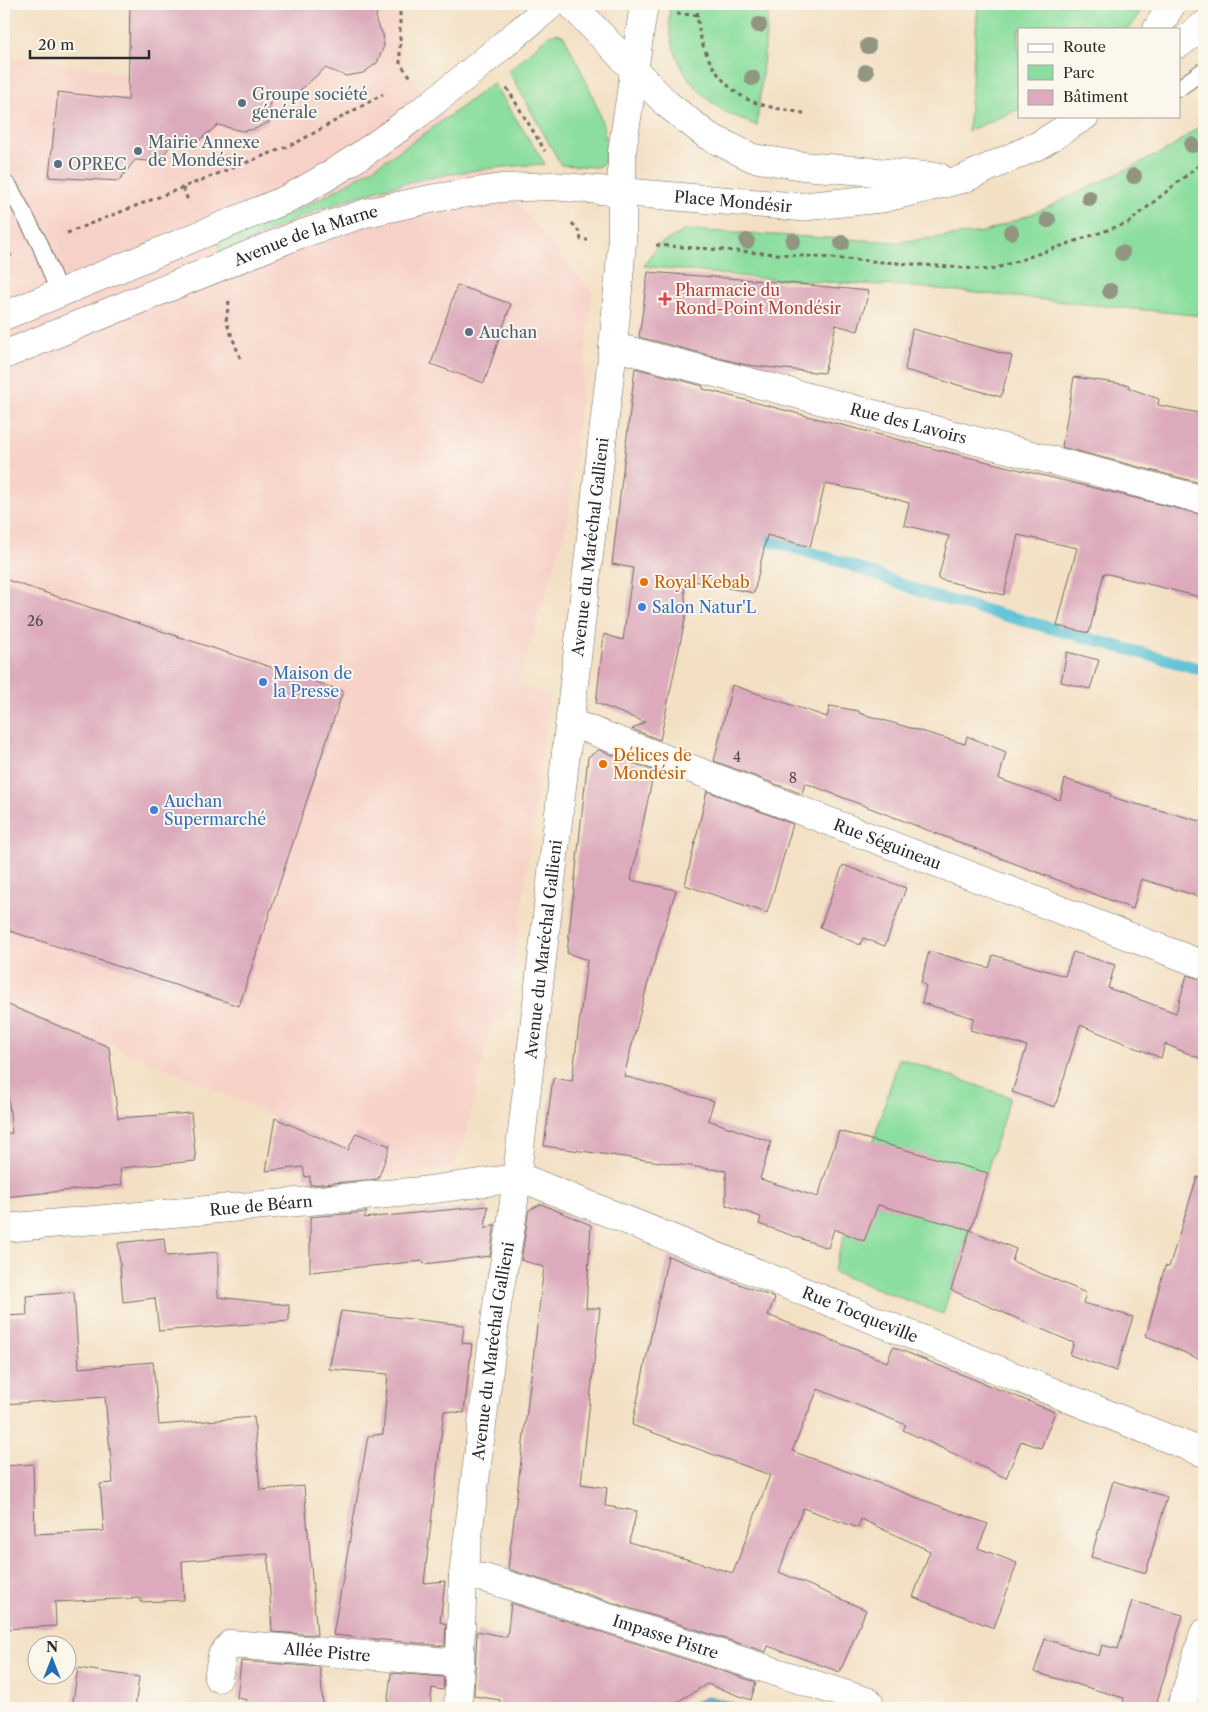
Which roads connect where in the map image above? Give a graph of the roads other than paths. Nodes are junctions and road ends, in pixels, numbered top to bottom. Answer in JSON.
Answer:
{"nodes":[{"id":1,"x":552,"y":4,"type":"edge"},
{"id":2,"x":571,"y":4,"type":"edge"},
{"id":3,"x":644,"y":4,"type":"edge"},
{"id":4,"x":1172,"y":4,"type":"edge"},
{"id":5,"x":1204,"y":25,"type":"edge"},
{"id":6,"x":1158,"y":28,"type":"edge"},
{"id":7,"x":1180,"y":43,"type":"edge"},
{"id":8,"x":633,"y":69,"type":"junction"},
{"id":9,"x":1204,"y":70,"type":"edge"},
{"id":10,"x":1180,"y":87,"type":"edge"},
{"id":11,"x":1083,"y":118,"type":"edge"},
{"id":12,"x":963,"y":179,"type":"junction"},
{"id":13,"x":10,"y":186,"type":"dead end"},
{"id":14,"x":623,"y":191,"type":"junction"},
{"id":15,"x":59,"y":293,"type":"junction"},
{"id":16,"x":4,"y":316,"type":"edge"},
{"id":17,"x":613,"y":348,"type":"junction"},
{"id":18,"x":4,"y":354,"type":"edge"},
{"id":19,"x":1204,"y":500,"type":"edge"},
{"id":20,"x":569,"y":727,"type":"junction"},
{"id":21,"x":1204,"y":965,"type":"edge"},
{"id":22,"x":516,"y":1178,"type":"junction"},
{"id":23,"x":4,"y":1228,"type":"edge"},
{"id":24,"x":1204,"y":1453,"type":"edge"},
{"id":25,"x":463,"y":1576,"type":"junction"},
{"id":26,"x":1204,"y":1633,"type":"edge"},
{"id":27,"x":460,"y":1662,"type":"junction"},
{"id":28,"x":218,"y":1678,"type":"dead end"},
{"id":29,"x":869,"y":1702,"type":"dead end"},
{"id":30,"x":458,"y":1708,"type":"edge"},
{"id":31,"x":1181,"y":1708,"type":"edge"}],
"edges":[{"from":1,"to":15,"type":"street"},
{"from":2,"to":8,"type":"street","name":"Place Mondésir"},
{"from":3,"to":8,"type":"street"},
{"from":4,"to":6,"type":"street"},
{"from":5,"to":7,"type":"street"},
{"from":8,"to":12,"type":"street","name":"Place Mondésir"},
{"from":8,"to":14,"type":"street"},
{"from":9,"to":10,"type":"lane"},
{"from":11,"to":12,"type":"street","name":"Place Mondésir"},
{"from":12,"to":14,"type":"street","name":"Place Mondésir"},
{"from":13,"to":15,"type":"lane"},
{"from":14,"to":17,"type":"street","name":"Avenue du Maréchal Gallieni"},
{"from":14,"to":18,"type":"street","name":"Avenue de la Marne"},
{"from":15,"to":16,"type":"street"},
{"from":17,"to":19,"type":"street","name":"Rue des Lavoirs"},
{"from":17,"to":20,"type":"street","name":"Avenue du Maréchal Gallieni"},
{"from":20,"to":21,"type":"street","name":"Rue Séguineau"},
{"from":20,"to":22,"type":"street","name":"Avenue du Maréchal Gallieni"},
{"from":22,"to":23,"type":"street","name":"Rue de Béarn"},
{"from":22,"to":24,"type":"street","name":"Rue Tocqueville"},
{"from":22,"to":25,"type":"street","name":"Avenue du Maréchal Gallieni"},
{"from":25,"to":27,"type":"street","name":"Avenue du Maréchal Gallieni"},
{"from":25,"to":29,"type":"street","name":"Impasse Pistre"},
{"from":26,"to":31,"type":"street"},
{"from":27,"to":28,"type":"street","name":"Allée Pistre"},
{"from":27,"to":30,"type":"street","name":"Avenue du Maréchal Gallieni"}]}
